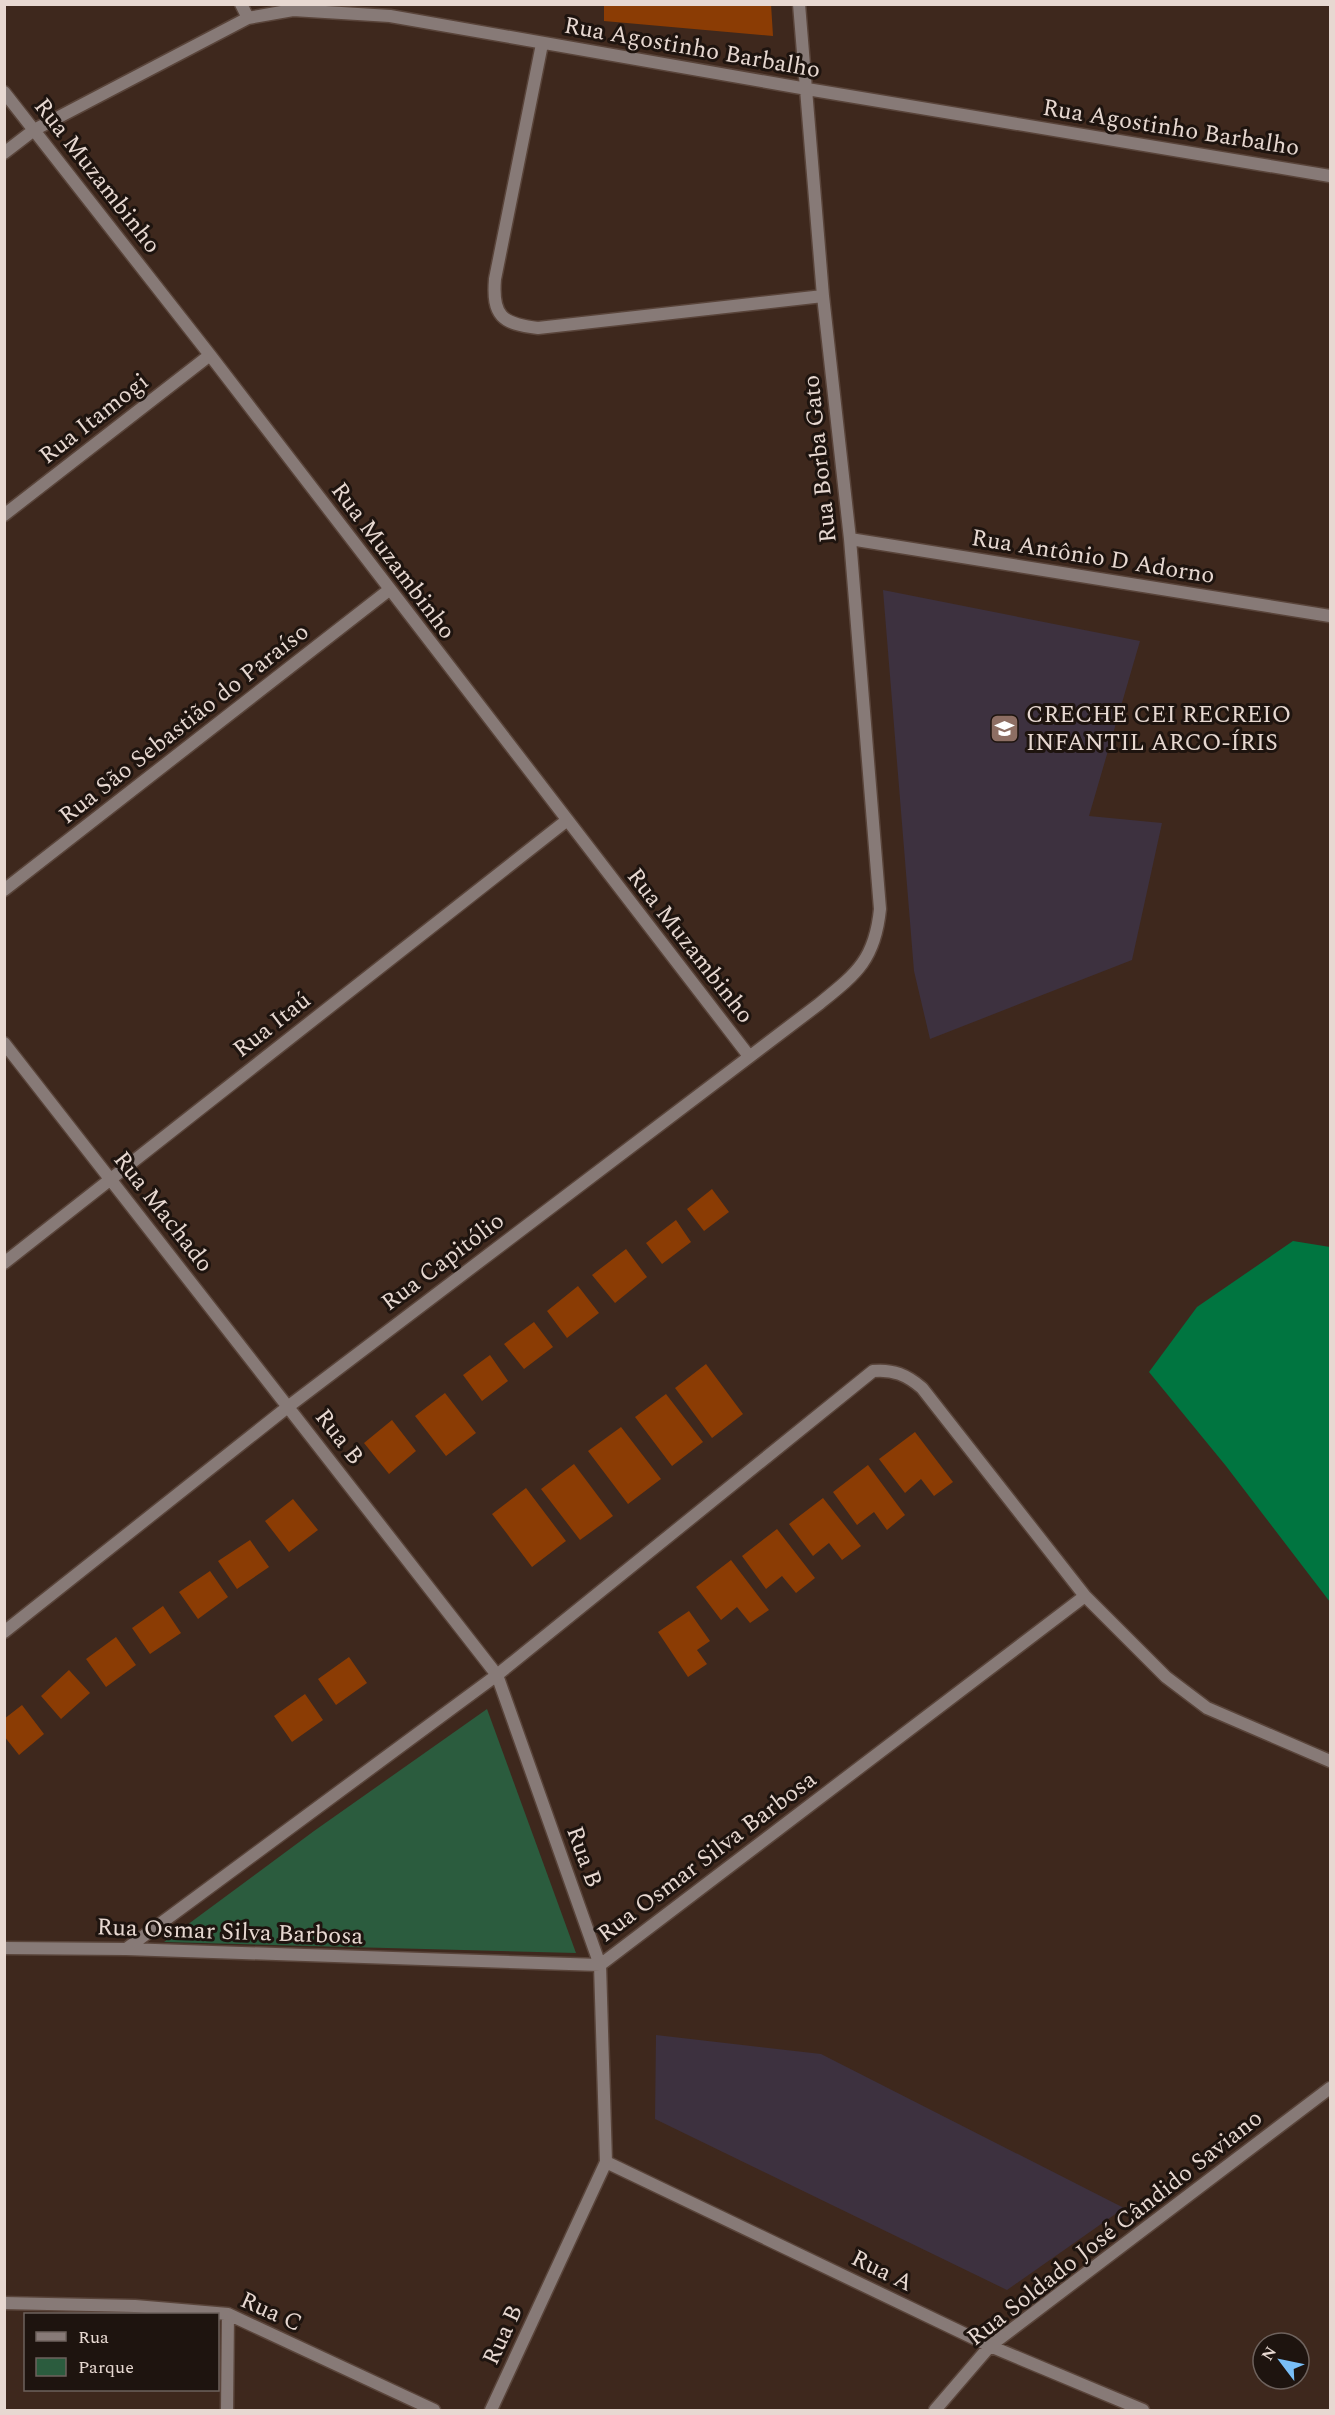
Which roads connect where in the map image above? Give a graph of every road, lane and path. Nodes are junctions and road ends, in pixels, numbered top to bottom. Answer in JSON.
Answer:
{"nodes":[{"id":1,"x":241,"y":4,"type":"edge"},
{"id":2,"x":800,"y":4,"type":"edge"},
{"id":3,"x":248,"y":18,"type":"junction"},
{"id":4,"x":542,"y":44,"type":"junction"},
{"id":5,"x":807,"y":90,"type":"junction"},
{"id":6,"x":4,"y":92,"type":"edge"},
{"id":7,"x":34,"y":130,"type":"junction"},
{"id":8,"x":4,"y":153,"type":"edge"},
{"id":9,"x":1330,"y":176,"type":"edge"},
{"id":10,"x":823,"y":296,"type":"junction"},
{"id":11,"x":210,"y":355,"type":"junction"},
{"id":12,"x":4,"y":515,"type":"edge"},
{"id":13,"x":850,"y":539,"type":"junction"},
{"id":14,"x":389,"y":590,"type":"junction"},
{"id":15,"x":1330,"y":616,"type":"edge"},
{"id":16,"x":566,"y":820,"type":"junction"},
{"id":17,"x":4,"y":890,"type":"edge"},
{"id":18,"x":880,"y":909,"type":"joint"},
{"id":19,"x":4,"y":1043,"type":"edge"},
{"id":20,"x":748,"y":1056,"type":"junction"},
{"id":21,"x":111,"y":1179,"type":"junction"},
{"id":22,"x":4,"y":1263,"type":"edge"},
{"id":23,"x":289,"y":1406,"type":"junction"},
{"id":24,"x":1085,"y":1596,"type":"junction"},
{"id":25,"x":4,"y":1632,"type":"edge"},
{"id":26,"x":497,"y":1675,"type":"junction"},
{"id":27,"x":1330,"y":1761,"type":"edge"},
{"id":28,"x":4,"y":1948,"type":"edge"},
{"id":29,"x":126,"y":1949,"type":"junction"},
{"id":30,"x":600,"y":1965,"type":"junction"},
{"id":31,"x":1330,"y":2088,"type":"edge"},
{"id":32,"x":606,"y":2162,"type":"junction"},
{"id":33,"x":4,"y":2303,"type":"edge"},
{"id":34,"x":216,"y":2313,"type":"edge"},
{"id":35,"x":219,"y":2313,"type":"edge"},
{"id":36,"x":228,"y":2314,"type":"junction"},
{"id":37,"x":990,"y":2346,"type":"junction"},
{"id":38,"x":227,"y":2410,"type":"edge"},
{"id":39,"x":435,"y":2410,"type":"edge"},
{"id":40,"x":491,"y":2410,"type":"edge"},
{"id":41,"x":935,"y":2410,"type":"edge"},
{"id":42,"x":1143,"y":2410,"type":"edge"}],
"edges":[{"from":1,"to":3,"type":"street"},
{"from":2,"to":5,"type":"street","name":"Rua Borba Gato"},
{"from":3,"to":4,"type":"street","name":"Rua Agostinho Barbalho"},
{"from":3,"to":7,"type":"street","name":"Rua Agostinho Barbalho"},
{"from":4,"to":5,"type":"street","name":"Rua Agostinho Barbalho"},
{"from":4,"to":10,"type":"street"},
{"from":5,"to":9,"type":"street","name":"Rua Agostinho Barbalho"},
{"from":5,"to":10,"type":"street","name":"Rua Borba Gato"},
{"from":6,"to":7,"type":"street","name":"Rua Muzambinho"},
{"from":7,"to":8,"type":"street","name":"Rua Agostinho Barbalho"},
{"from":7,"to":11,"type":"street","name":"Rua Muzambinho"},
{"from":10,"to":13,"type":"street","name":"Rua Borba Gato"},
{"from":11,"to":12,"type":"street","name":"Rua Itamogi"},
{"from":11,"to":14,"type":"street","name":"Rua Muzambinho"},
{"from":13,"to":15,"type":"street","name":"Rua Antônio D Adorno"},
{"from":13,"to":18,"type":"street","name":"Rua Borba Gato"},
{"from":14,"to":16,"type":"street","name":"Rua Muzambinho"},
{"from":14,"to":17,"type":"street","name":"Rua São Sebastião do Paraíso"},
{"from":16,"to":20,"type":"street","name":"Rua Muzambinho"},
{"from":16,"to":21,"type":"street","name":"Rua Itaú"},
{"from":18,"to":20,"type":"street","name":"Rua Capitólio"},
{"from":19,"to":21,"type":"street","name":"Rua Machado"},
{"from":20,"to":23,"type":"street","name":"Rua Capitólio"},
{"from":21,"to":22,"type":"street","name":"Rua Itaú"},
{"from":21,"to":23,"type":"street","name":"Rua Machado"},
{"from":23,"to":25,"type":"street","name":"Rua Capitólio"},
{"from":23,"to":26,"type":"street","name":"Rua B"},
{"from":24,"to":26,"type":"street"},
{"from":24,"to":27,"type":"street"},
{"from":24,"to":30,"type":"street","name":"Rua Osmar Silva Barbosa"},
{"from":26,"to":29,"type":"street"},
{"from":26,"to":30,"type":"street","name":"Rua B"},
{"from":28,"to":29,"type":"street","name":"Rua Osmar Silva Barbosa"},
{"from":29,"to":30,"type":"street","name":"Rua Osmar Silva Barbosa"},
{"from":30,"to":32,"type":"street","name":"Rua B"},
{"from":31,"to":37,"type":"street","name":"Rua Soldado José Cândido Saviano"},
{"from":32,"to":37,"type":"street","name":"Rua A"},
{"from":32,"to":40,"type":"street","name":"Rua B"},
{"from":33,"to":34,"type":"street","name":"Rua C"},
{"from":35,"to":36,"type":"street","name":"Rua C"},
{"from":36,"to":38,"type":"street"},
{"from":36,"to":39,"type":"street","name":"Rua C"},
{"from":37,"to":41,"type":"street","name":"Rua Soldado José Cândido Saviano"},
{"from":37,"to":42,"type":"street","name":"Rua A"}]}
